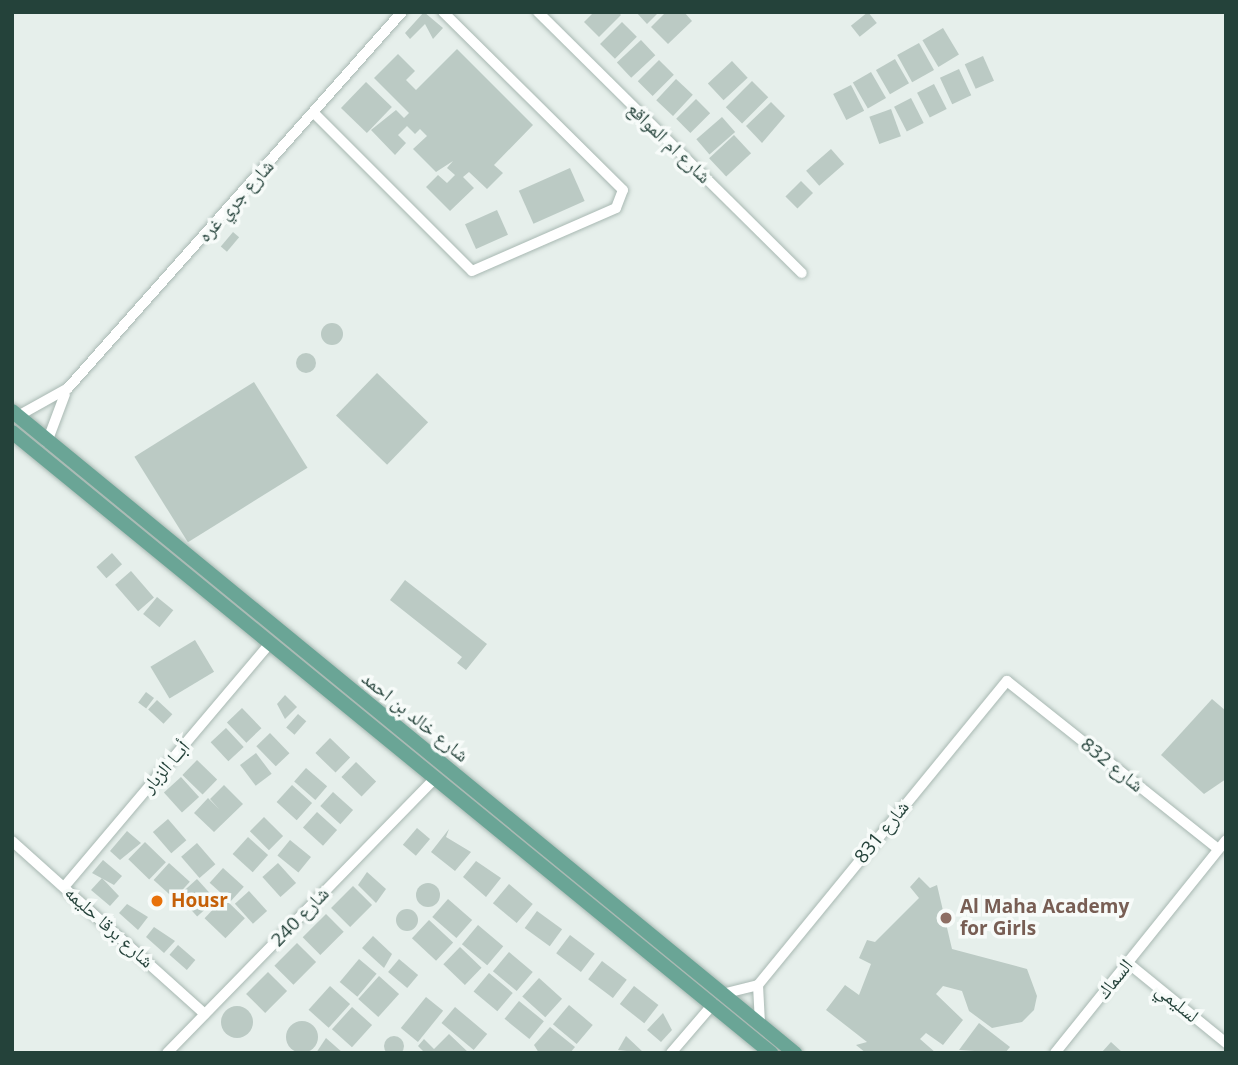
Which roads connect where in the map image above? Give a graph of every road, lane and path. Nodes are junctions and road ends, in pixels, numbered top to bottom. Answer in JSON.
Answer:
{"nodes":[{"id":1,"x":402,"y":12,"type":"edge"},
{"id":2,"x":443,"y":12,"type":"edge"},
{"id":3,"x":538,"y":12,"type":"edge"},
{"id":4,"x":314,"y":113,"type":"junction"},
{"id":5,"x":802,"y":273,"type":"dead end"},
{"id":6,"x":68,"y":388,"type":"junction"},
{"id":7,"x":15,"y":414,"type":"edge"},
{"id":8,"x":12,"y":432,"type":"edge"},
{"id":9,"x":47,"y":443,"type":"junction"},
{"id":10,"x":268,"y":646,"type":"junction"},
{"id":11,"x":1007,"y":681,"type":"joint"},
{"id":12,"x":432,"y":781,"type":"junction"},
{"id":13,"x":12,"y":841,"type":"edge"},
{"id":14,"x":1222,"y":844,"type":"edge"},
{"id":15,"x":64,"y":887,"type":"junction"},
{"id":16,"x":1128,"y":963,"type":"junction"},
{"id":17,"x":758,"y":985,"type":"junction"},
{"id":18,"x":718,"y":999,"type":"junction"},
{"id":19,"x":205,"y":1014,"type":"junction"},
{"id":20,"x":760,"y":1024,"type":"junction"},
{"id":21,"x":1226,"y":1043,"type":"edge"},
{"id":22,"x":169,"y":1052,"type":"edge"},
{"id":23,"x":671,"y":1053,"type":"edge"},
{"id":24,"x":771,"y":1053,"type":"edge"},
{"id":25,"x":795,"y":1053,"type":"edge"},
{"id":26,"x":1055,"y":1053,"type":"edge"}],
"edges":[{"from":1,"to":4,"type":"street","name":"شارع جري غره"},
{"from":2,"to":4,"type":"street"},
{"from":3,"to":5,"type":"street","name":"شارع ام المواقع"},
{"from":4,"to":6,"type":"street","name":"شارع جري غره"},
{"from":6,"to":7,"type":"street","name":"شارع جري غره"},
{"from":6,"to":9,"type":"street","name":"شارع جري غره"},
{"from":7,"to":9,"type":"main road","name":"شارع خالد بن احمد"},
{"from":8,"to":10,"type":"main road","name":"شارع خالد بن احمد"},
{"from":9,"to":18,"type":"main road","name":"شارع خالد بن احمد"},
{"from":10,"to":12,"type":"main road","name":"شارع خالد بن احمد"},
{"from":10,"to":15,"type":"street","name":"أبــا الزبار"},
{"from":11,"to":14,"type":"street","name":"شارع 832"},
{"from":11,"to":17,"type":"street","name":"شارع 831"},
{"from":12,"to":18,"type":"main road","name":"شارع خالد بن احمد"},
{"from":12,"to":19,"type":"street","name":"شارع 240"},
{"from":13,"to":15,"type":"street","name":"شارع برقا حليمه"},
{"from":14,"to":16,"type":"street","name":"السماك"},
{"from":15,"to":19,"type":"street","name":"شارع برقا حليمه"},
{"from":16,"to":21,"type":"street","name":"لسليمي"},
{"from":16,"to":26,"type":"street","name":"السماك"},
{"from":17,"to":18,"type":"street"},
{"from":17,"to":20,"type":"street"},
{"from":18,"to":20,"type":"main road","name":"شارع خالد بن احمد"},
{"from":18,"to":23,"type":"street"},
{"from":18,"to":24,"type":"main road","name":"شارع خالد بن احمد"},
{"from":19,"to":22,"type":"street","name":"شارع 240"},
{"from":20,"to":25,"type":"main road","name":"شارع خالد بن احمد"}]}
